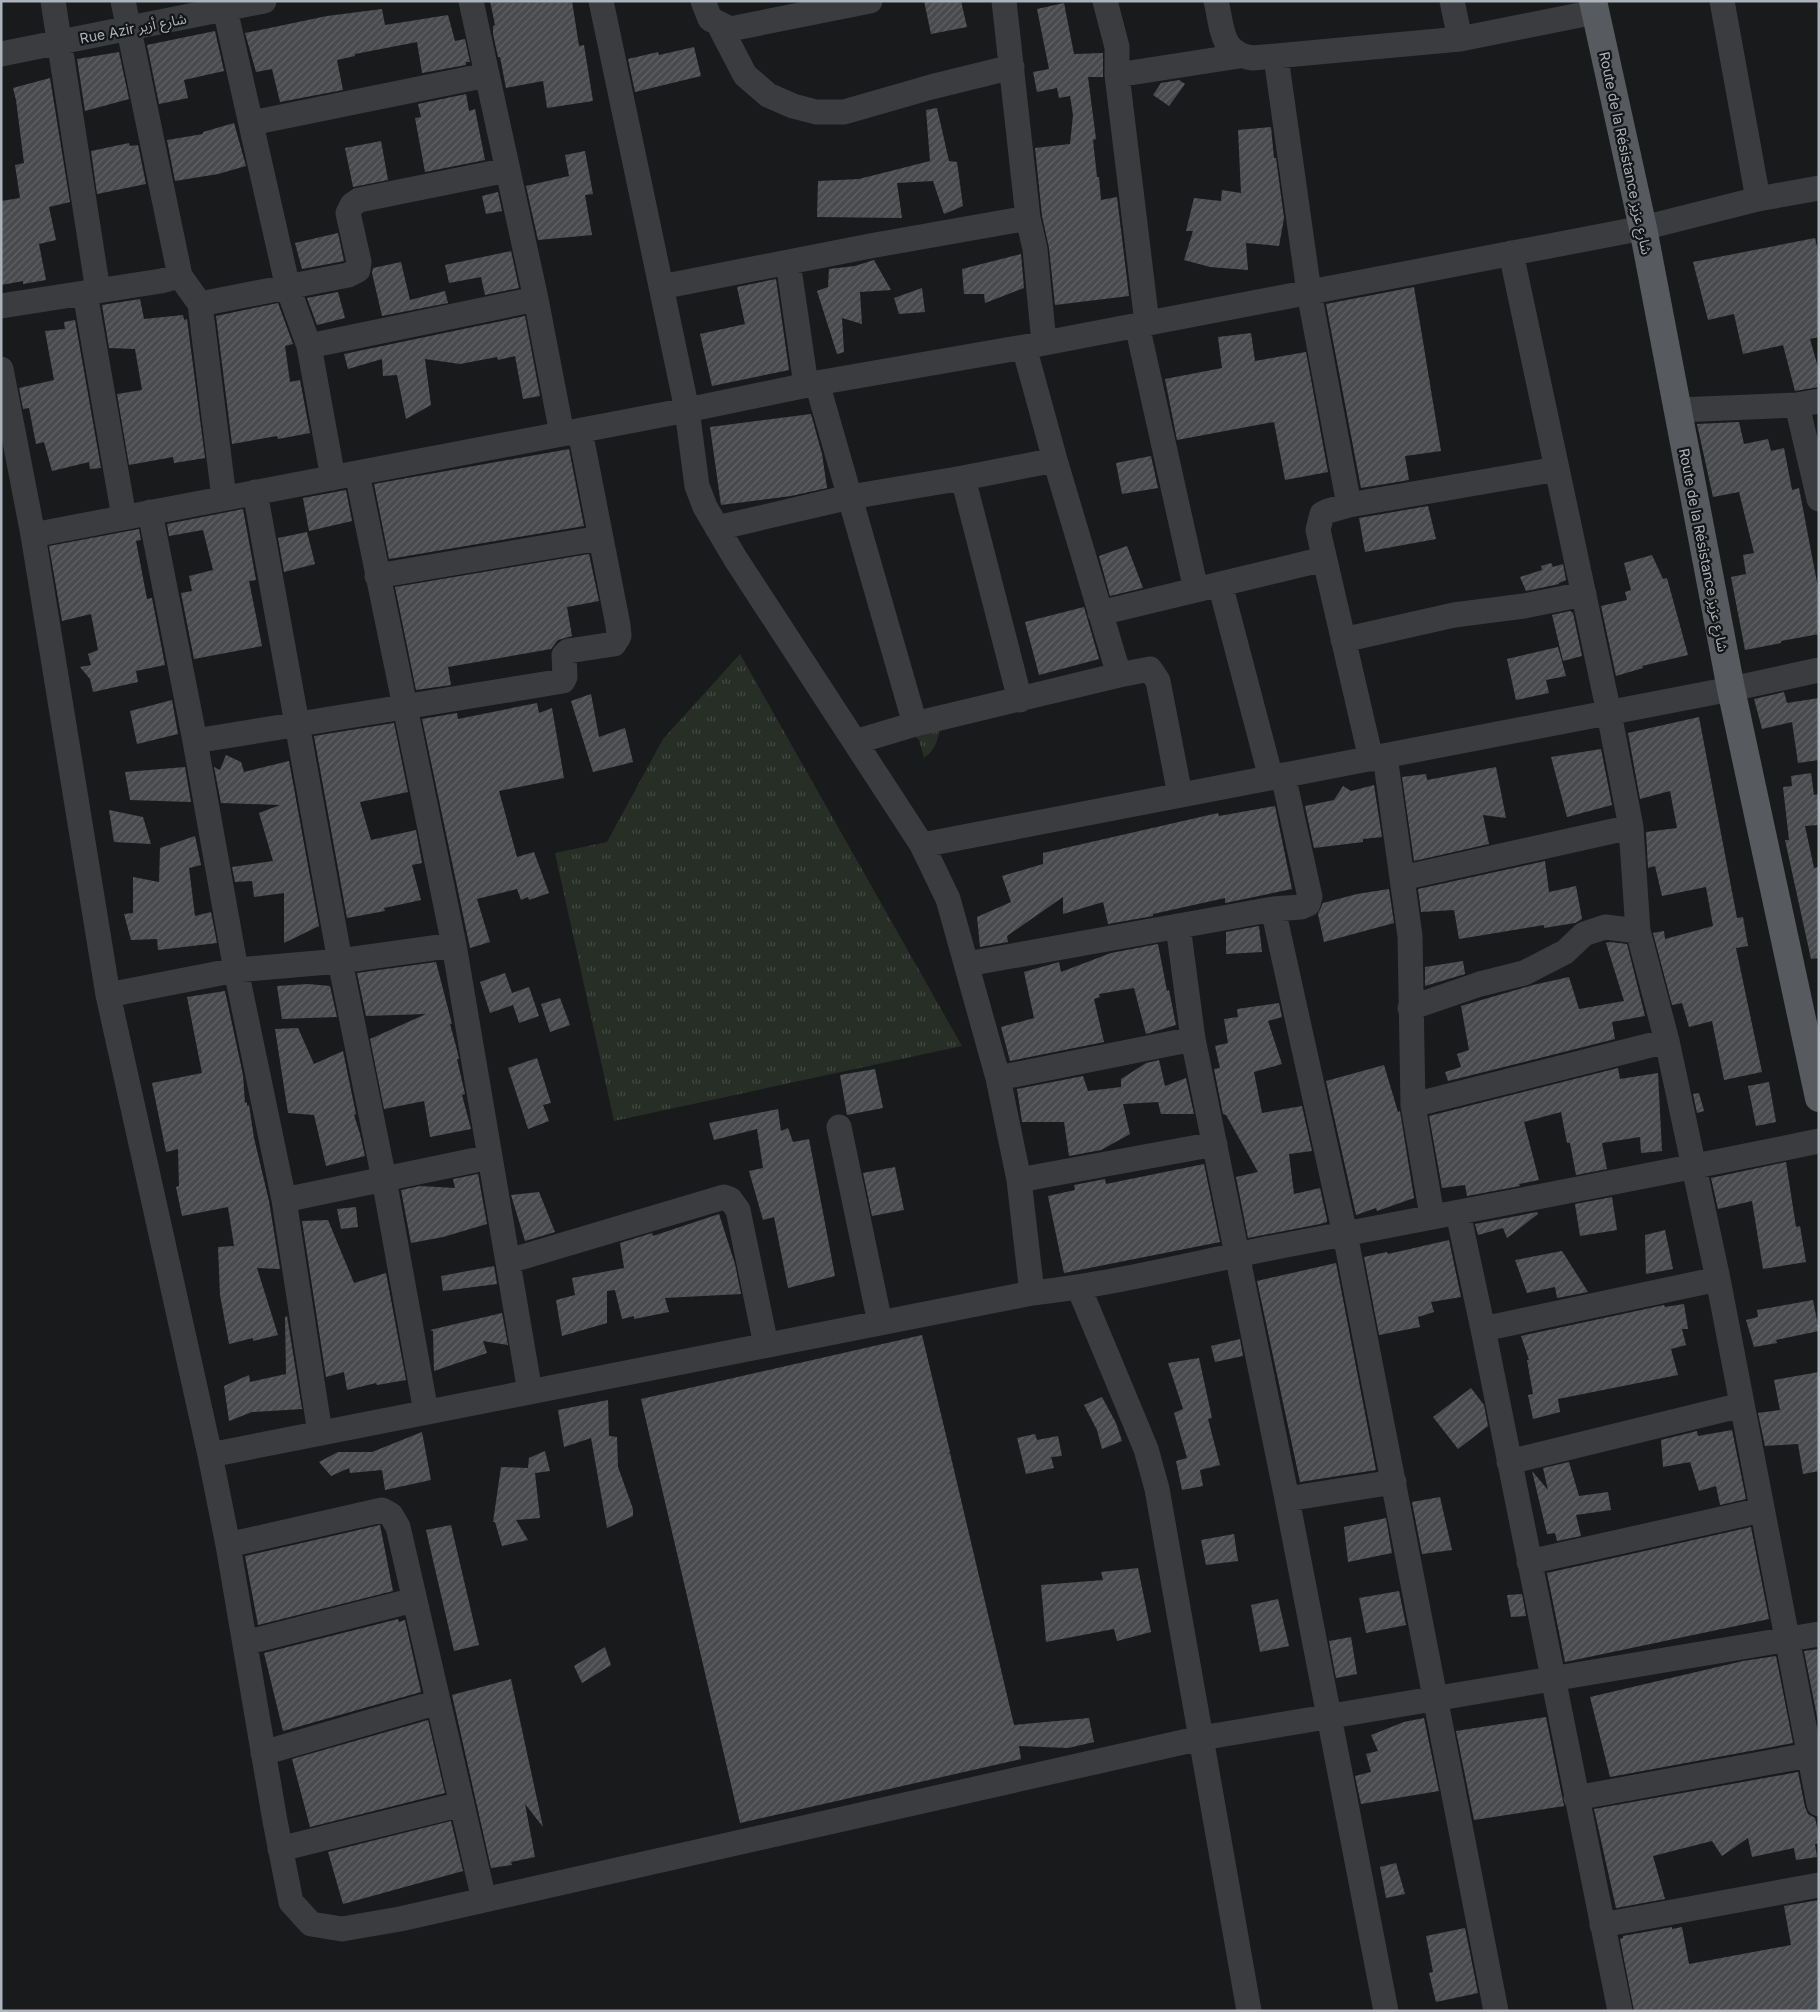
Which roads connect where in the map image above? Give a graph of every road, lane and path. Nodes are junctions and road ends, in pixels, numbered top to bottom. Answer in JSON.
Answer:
{"nodes":[{"id":1,"x":54,"y":1,"type":"edge"},
{"id":2,"x":123,"y":1,"type":"edge"},
{"id":3,"x":264,"y":1,"type":"edge"},
{"id":4,"x":471,"y":1,"type":"edge"},
{"id":5,"x":600,"y":1,"type":"edge"},
{"id":6,"x":703,"y":1,"type":"edge"},
{"id":7,"x":870,"y":1,"type":"edge"},
{"id":8,"x":1004,"y":1,"type":"edge"},
{"id":9,"x":1105,"y":1,"type":"edge"},
{"id":10,"x":1216,"y":1,"type":"edge"},
{"id":11,"x":1452,"y":1,"type":"edge"},
{"id":12,"x":1722,"y":1,"type":"edge"},
{"id":13,"x":233,"y":6,"type":"edge"},
{"id":14,"x":1594,"y":7,"type":"edge"},
{"id":15,"x":719,"y":25,"type":"junction"},
{"id":16,"x":129,"y":29,"type":"junction"},
{"id":17,"x":1460,"y":39,"type":"junction"},
{"id":18,"x":60,"y":43,"type":"junction"},
{"id":19,"x":1,"y":54,"type":"edge"},
{"id":20,"x":1239,"y":56,"type":"junction"},
{"id":21,"x":1276,"y":56,"type":"junction"},
{"id":22,"x":1012,"y":67,"type":"junction"},
{"id":23,"x":487,"y":75,"type":"junction"},
{"id":24,"x":1117,"y":75,"type":"junction"},
{"id":25,"x":251,"y":123,"type":"junction"},
{"id":26,"x":508,"y":170,"type":"junction"},
{"id":27,"x":1819,"y":188,"type":"edge"},
{"id":28,"x":1758,"y":199,"type":"junction"},
{"id":29,"x":1028,"y":218,"type":"junction"},
{"id":30,"x":1643,"y":228,"type":"junction"},
{"id":31,"x":1511,"y":253,"type":"junction"},
{"id":32,"x":788,"y":262,"type":"junction"},
{"id":33,"x":180,"y":276,"type":"junction"},
{"id":34,"x":661,"y":287,"type":"junction"},
{"id":35,"x":288,"y":288,"type":"junction"},
{"id":36,"x":91,"y":292,"type":"junction"},
{"id":37,"x":1309,"y":292,"type":"junction"},
{"id":38,"x":536,"y":300,"type":"junction"},
{"id":39,"x":200,"y":304,"type":"junction"},
{"id":40,"x":1,"y":306,"type":"edge"},
{"id":41,"x":1142,"y":324,"type":"junction"},
{"id":42,"x":1034,"y":345,"type":"junction"},
{"id":43,"x":309,"y":346,"type":"junction"},
{"id":44,"x":1,"y":369,"type":"edge"},
{"id":45,"x":812,"y":384,"type":"junction"},
{"id":46,"x":1808,"y":403,"type":"edge"},
{"id":47,"x":687,"y":410,"type":"junction"},
{"id":48,"x":1678,"y":410,"type":"junction"},
{"id":49,"x":571,"y":432,"type":"junction"},
{"id":50,"x":1055,"y":460,"type":"junction"},
{"id":51,"x":1557,"y":469,"type":"junction"},
{"id":52,"x":345,"y":475,"type":"junction"},
{"id":53,"x":963,"y":478,"type":"junction"},
{"id":54,"x":255,"y":492,"type":"junction"},
{"id":55,"x":850,"y":497,"type":"junction"},
{"id":56,"x":224,"y":498,"type":"junction"},
{"id":57,"x":1819,"y":499,"type":"edge"},
{"id":58,"x":1349,"y":505,"type":"junction"},
{"id":59,"x":150,"y":512,"type":"junction"},
{"id":60,"x":124,"y":517,"type":"junction"},
{"id":61,"x":717,"y":528,"type":"junction"},
{"id":62,"x":33,"y":535,"type":"junction"},
{"id":63,"x":600,"y":538,"type":"junction"},
{"id":64,"x":1324,"y":559,"type":"junction"},
{"id":65,"x":378,"y":576,"type":"junction"},
{"id":66,"x":1208,"y":587,"type":"junction"},
{"id":67,"x":1584,"y":594,"type":"junction"},
{"id":68,"x":1100,"y":613,"type":"junction"},
{"id":69,"x":1343,"y":640,"type":"junction"},
{"id":70,"x":1819,"y":670,"type":"edge"},
{"id":71,"x":1119,"y":674,"type":"junction"},
{"id":72,"x":1731,"y":690,"type":"junction"},
{"id":73,"x":1020,"y":700,"type":"junction"},
{"id":74,"x":404,"y":707,"type":"junction"},
{"id":75,"x":1609,"y":713,"type":"junction"},
{"id":76,"x":298,"y":724,"type":"junction"},
{"id":77,"x":915,"y":724,"type":"junction"},
{"id":78,"x":195,"y":741,"type":"junction"},
{"id":79,"x":855,"y":742,"type":"junction"},
{"id":80,"x":1378,"y":757,"type":"junction"},
{"id":81,"x":1277,"y":777,"type":"junction"},
{"id":82,"x":1180,"y":795,"type":"junction"},
{"id":83,"x":1631,"y":827,"type":"junction"},
{"id":84,"x":922,"y":845,"type":"junction"},
{"id":85,"x":1402,"y":878,"type":"junction"},
{"id":86,"x":1273,"y":909,"type":"junction"},
{"id":87,"x":1178,"y":926,"type":"junction"},
{"id":88,"x":1638,"y":931,"type":"junction"},
{"id":89,"x":454,"y":945,"type":"junction"},
{"id":90,"x":340,"y":961,"type":"junction"},
{"id":91,"x":967,"y":964,"type":"junction"},
{"id":92,"x":236,"y":970,"type":"junction"},
{"id":93,"x":108,"y":995,"type":"junction"},
{"id":94,"x":1410,"y":1008,"type":"junction"},
{"id":95,"x":1193,"y":1038,"type":"junction"},
{"id":96,"x":1667,"y":1041,"type":"junction"},
{"id":97,"x":998,"y":1078,"type":"junction"},
{"id":98,"x":1819,"y":1098,"type":"edge"},
{"id":99,"x":1413,"y":1104,"type":"junction"},
{"id":100,"x":840,"y":1127,"type":"dead end"},
{"id":101,"x":1819,"y":1141,"type":"edge"},
{"id":102,"x":1215,"y":1144,"type":"junction"},
{"id":103,"x":490,"y":1158,"type":"junction"},
{"id":104,"x":1693,"y":1167,"type":"junction"},
{"id":105,"x":384,"y":1179,"type":"junction"},
{"id":106,"x":1020,"y":1180,"type":"junction"},
{"id":107,"x":284,"y":1200,"type":"junction"},
{"id":108,"x":1458,"y":1213,"type":"junction"},
{"id":109,"x":1432,"y":1216,"type":"junction"},
{"id":110,"x":1344,"y":1234,"type":"junction"},
{"id":111,"x":1236,"y":1254,"type":"junction"},
{"id":112,"x":509,"y":1261,"type":"junction"},
{"id":113,"x":1718,"y":1279,"type":"junction"},
{"id":114,"x":1079,"y":1288,"type":"junction"},
{"id":115,"x":1032,"y":1293,"type":"junction"},
{"id":116,"x":880,"y":1323,"type":"junction"},
{"id":117,"x":1483,"y":1329,"type":"junction"},
{"id":118,"x":766,"y":1346,"type":"junction"},
{"id":119,"x":530,"y":1392,"type":"junction"},
{"id":120,"x":1742,"y":1405,"type":"junction"},
{"id":121,"x":426,"y":1412,"type":"junction"},
{"id":122,"x":320,"y":1433,"type":"junction"},
{"id":123,"x":210,"y":1455,"type":"junction"},
{"id":124,"x":1510,"y":1462,"type":"junction"},
{"id":125,"x":1394,"y":1482,"type":"junction"},
{"id":126,"x":1287,"y":1500,"type":"junction"},
{"id":127,"x":1762,"y":1510,"type":"junction"},
{"id":128,"x":228,"y":1545,"type":"junction"},
{"id":129,"x":1529,"y":1562,"type":"junction"},
{"id":130,"x":414,"y":1600,"type":"junction"},
{"id":131,"x":1819,"y":1634,"type":"edge"},
{"id":132,"x":1787,"y":1640,"type":"junction"},
{"id":133,"x":245,"y":1643,"type":"junction"},
{"id":134,"x":1552,"y":1680,"type":"junction"},
{"id":135,"x":1436,"y":1699,"type":"junction"},
{"id":136,"x":438,"y":1702,"type":"junction"},
{"id":137,"x":1330,"y":1717,"type":"junction"},
{"id":138,"x":1201,"y":1738,"type":"junction"},
{"id":139,"x":263,"y":1753,"type":"junction"},
{"id":140,"x":1809,"y":1755,"type":"junction"},
{"id":141,"x":1576,"y":1798,"type":"junction"},
{"id":142,"x":462,"y":1804,"type":"junction"},
{"id":143,"x":1819,"y":1804,"type":"edge"},
{"id":144,"x":280,"y":1849,"type":"junction"},
{"id":145,"x":1819,"y":1885,"type":"edge"},
{"id":146,"x":484,"y":1900,"type":"junction"},
{"id":147,"x":1602,"y":1925,"type":"junction"},
{"id":148,"x":1249,"y":2011,"type":"edge"},
{"id":149,"x":1386,"y":2011,"type":"edge"},
{"id":150,"x":1496,"y":2011,"type":"edge"},
{"id":151,"x":1620,"y":2011,"type":"edge"}],
"edges":[{"from":1,"to":18,"type":"street"},
{"from":2,"to":16,"type":"street"},
{"from":3,"to":13,"type":"street","name":"Rue Azir شارع أزير"},
{"from":4,"to":23,"type":"street"},
{"from":5,"to":34,"type":"street"},
{"from":6,"to":15,"type":"street"},
{"from":7,"to":15,"type":"street"},
{"from":8,"to":22,"type":"street"},
{"from":9,"to":24,"type":"street"},
{"from":10,"to":20,"type":"street"},
{"from":11,"to":17,"type":"street"},
{"from":12,"to":28,"type":"street"},
{"from":13,"to":16,"type":"street","name":"Rue Azir شارع أزير"},
{"from":13,"to":25,"type":"street"},
{"from":14,"to":17,"type":"street"},
{"from":14,"to":30,"type":"main road","name":"Route de la Résistance شارع عزيز"},
{"from":15,"to":22,"type":"street"},
{"from":16,"to":18,"type":"street","name":"Rue Azir شارع أزير"},
{"from":16,"to":33,"type":"street"},
{"from":17,"to":21,"type":"street"},
{"from":18,"to":19,"type":"street","name":"Rue Azir شارع أزير"},
{"from":18,"to":36,"type":"street"},
{"from":20,"to":21,"type":"street"},
{"from":20,"to":24,"type":"street"},
{"from":21,"to":37,"type":"street"},
{"from":22,"to":29,"type":"street"},
{"from":23,"to":25,"type":"street"},
{"from":23,"to":26,"type":"street"},
{"from":24,"to":41,"type":"street"},
{"from":25,"to":35,"type":"street"},
{"from":26,"to":35,"type":"street"},
{"from":26,"to":38,"type":"street"},
{"from":27,"to":28,"type":"street"},
{"from":28,"to":30,"type":"street"},
{"from":29,"to":32,"type":"street"},
{"from":29,"to":42,"type":"street"},
{"from":30,"to":31,"type":"street"},
{"from":30,"to":48,"type":"main road","name":"Route de la Résistance شارع عزيز"},
{"from":31,"to":37,"type":"street"},
{"from":31,"to":51,"type":"street"},
{"from":32,"to":34,"type":"street"},
{"from":32,"to":45,"type":"street"},
{"from":33,"to":36,"type":"street"},
{"from":33,"to":39,"type":"street"},
{"from":34,"to":47,"type":"street"},
{"from":35,"to":39,"type":"street"},
{"from":35,"to":43,"type":"street"},
{"from":36,"to":40,"type":"street"},
{"from":36,"to":60,"type":"street"},
{"from":37,"to":41,"type":"street"},
{"from":37,"to":58,"type":"street"},
{"from":38,"to":43,"type":"street"},
{"from":38,"to":49,"type":"street"},
{"from":39,"to":56,"type":"street"},
{"from":41,"to":42,"type":"street"},
{"from":41,"to":66,"type":"street"},
{"from":42,"to":45,"type":"street"},
{"from":42,"to":50,"type":"street"},
{"from":43,"to":52,"type":"street"},
{"from":44,"to":62,"type":"street"},
{"from":45,"to":47,"type":"street"},
{"from":45,"to":55,"type":"street"},
{"from":46,"to":48,"type":"street"},
{"from":46,"to":57,"type":"street"},
{"from":47,"to":49,"type":"street"},
{"from":47,"to":61,"type":"street"},
{"from":48,"to":72,"type":"main road","name":"Route de la Résistance شارع عزيز"},
{"from":49,"to":52,"type":"street"},
{"from":49,"to":63,"type":"street"},
{"from":50,"to":53,"type":"street"},
{"from":50,"to":68,"type":"street"},
{"from":51,"to":58,"type":"street"},
{"from":51,"to":67,"type":"street"},
{"from":52,"to":54,"type":"street"},
{"from":52,"to":65,"type":"street"},
{"from":53,"to":55,"type":"street"},
{"from":53,"to":73,"type":"street"},
{"from":54,"to":56,"type":"street"},
{"from":54,"to":76,"type":"street"},
{"from":55,"to":61,"type":"street"},
{"from":55,"to":77,"type":"street"},
{"from":56,"to":59,"type":"street"},
{"from":58,"to":64,"type":"street"},
{"from":59,"to":60,"type":"street"},
{"from":59,"to":78,"type":"street"},
{"from":60,"to":62,"type":"street"},
{"from":61,"to":79,"type":"street"},
{"from":62,"to":93,"type":"street"},
{"from":63,"to":65,"type":"street"},
{"from":63,"to":74,"type":"street"},
{"from":64,"to":66,"type":"street"},
{"from":64,"to":69,"type":"street"},
{"from":65,"to":74,"type":"street"},
{"from":66,"to":68,"type":"street"},
{"from":66,"to":81,"type":"street"},
{"from":67,"to":69,"type":"street"},
{"from":67,"to":75,"type":"street"},
{"from":68,"to":71,"type":"street"},
{"from":69,"to":80,"type":"street"},
{"from":70,"to":72,"type":"street"},
{"from":71,"to":73,"type":"street"},
{"from":71,"to":82,"type":"street"},
{"from":72,"to":75,"type":"street"},
{"from":72,"to":98,"type":"main road","name":"Route de la Résistance شارع عزيز"},
{"from":73,"to":77,"type":"street"},
{"from":74,"to":76,"type":"street"},
{"from":74,"to":89,"type":"street"},
{"from":75,"to":80,"type":"street"},
{"from":75,"to":83,"type":"street"},
{"from":76,"to":78,"type":"street"},
{"from":76,"to":90,"type":"street"},
{"from":77,"to":79,"type":"street"},
{"from":78,"to":92,"type":"street"},
{"from":79,"to":84,"type":"street"},
{"from":80,"to":81,"type":"street"},
{"from":80,"to":85,"type":"street"},
{"from":81,"to":82,"type":"street"},
{"from":81,"to":86,"type":"street"},
{"from":82,"to":84,"type":"street"},
{"from":83,"to":85,"type":"street"},
{"from":83,"to":88,"type":"street"},
{"from":84,"to":91,"type":"street"},
{"from":85,"to":94,"type":"street"},
{"from":86,"to":87,"type":"street"},
{"from":86,"to":110,"type":"street"},
{"from":87,"to":91,"type":"street"},
{"from":87,"to":95,"type":"street"},
{"from":88,"to":94,"type":"street"},
{"from":88,"to":96,"type":"street"},
{"from":89,"to":90,"type":"street"},
{"from":89,"to":103,"type":"street"},
{"from":90,"to":92,"type":"street"},
{"from":90,"to":105,"type":"street"},
{"from":91,"to":97,"type":"street"},
{"from":92,"to":93,"type":"street"},
{"from":92,"to":107,"type":"street"},
{"from":93,"to":123,"type":"street"},
{"from":94,"to":99,"type":"street"},
{"from":95,"to":97,"type":"street"},
{"from":95,"to":102,"type":"street"},
{"from":96,"to":99,"type":"street"},
{"from":96,"to":104,"type":"street"},
{"from":97,"to":106,"type":"street"},
{"from":99,"to":109,"type":"street"},
{"from":100,"to":116,"type":"street"},
{"from":101,"to":104,"type":"street"},
{"from":102,"to":106,"type":"street"},
{"from":102,"to":111,"type":"street"},
{"from":103,"to":105,"type":"street"},
{"from":103,"to":112,"type":"street"},
{"from":104,"to":108,"type":"street"},
{"from":104,"to":113,"type":"street"},
{"from":105,"to":107,"type":"street"},
{"from":105,"to":121,"type":"street"},
{"from":106,"to":115,"type":"street"},
{"from":107,"to":122,"type":"street"},
{"from":108,"to":109,"type":"street"},
{"from":108,"to":117,"type":"street"},
{"from":109,"to":110,"type":"street"},
{"from":110,"to":111,"type":"street"},
{"from":110,"to":125,"type":"street"},
{"from":111,"to":114,"type":"street"},
{"from":111,"to":126,"type":"street"},
{"from":112,"to":118,"type":"street"},
{"from":112,"to":119,"type":"street"},
{"from":113,"to":117,"type":"street"},
{"from":113,"to":120,"type":"street"},
{"from":114,"to":115,"type":"street"},
{"from":114,"to":138,"type":"street"},
{"from":115,"to":116,"type":"street"},
{"from":116,"to":118,"type":"street"},
{"from":117,"to":124,"type":"street"},
{"from":118,"to":119,"type":"street"},
{"from":119,"to":121,"type":"street"},
{"from":120,"to":124,"type":"street"},
{"from":120,"to":127,"type":"street"},
{"from":121,"to":122,"type":"street"},
{"from":122,"to":123,"type":"street"},
{"from":123,"to":128,"type":"street"},
{"from":124,"to":129,"type":"street"},
{"from":125,"to":126,"type":"street"},
{"from":125,"to":135,"type":"street"},
{"from":126,"to":137,"type":"street"},
{"from":127,"to":129,"type":"street"},
{"from":127,"to":132,"type":"street"},
{"from":128,"to":130,"type":"street"},
{"from":128,"to":133,"type":"street"},
{"from":129,"to":134,"type":"street"},
{"from":130,"to":133,"type":"street"},
{"from":130,"to":136,"type":"street"},
{"from":131,"to":132,"type":"street"},
{"from":132,"to":134,"type":"street"},
{"from":132,"to":140,"type":"street"},
{"from":133,"to":139,"type":"street"},
{"from":134,"to":135,"type":"street"},
{"from":134,"to":141,"type":"street"},
{"from":135,"to":137,"type":"street"},
{"from":135,"to":150,"type":"street"},
{"from":136,"to":139,"type":"street"},
{"from":136,"to":142,"type":"street"},
{"from":137,"to":138,"type":"street"},
{"from":137,"to":149,"type":"street"},
{"from":138,"to":146,"type":"street"},
{"from":138,"to":148,"type":"street"},
{"from":139,"to":144,"type":"street"},
{"from":140,"to":141,"type":"street"},
{"from":140,"to":143,"type":"street"},
{"from":141,"to":147,"type":"street"},
{"from":142,"to":144,"type":"street"},
{"from":142,"to":146,"type":"street"},
{"from":144,"to":146,"type":"street"},
{"from":145,"to":147,"type":"street"},
{"from":147,"to":151,"type":"street"}]}
